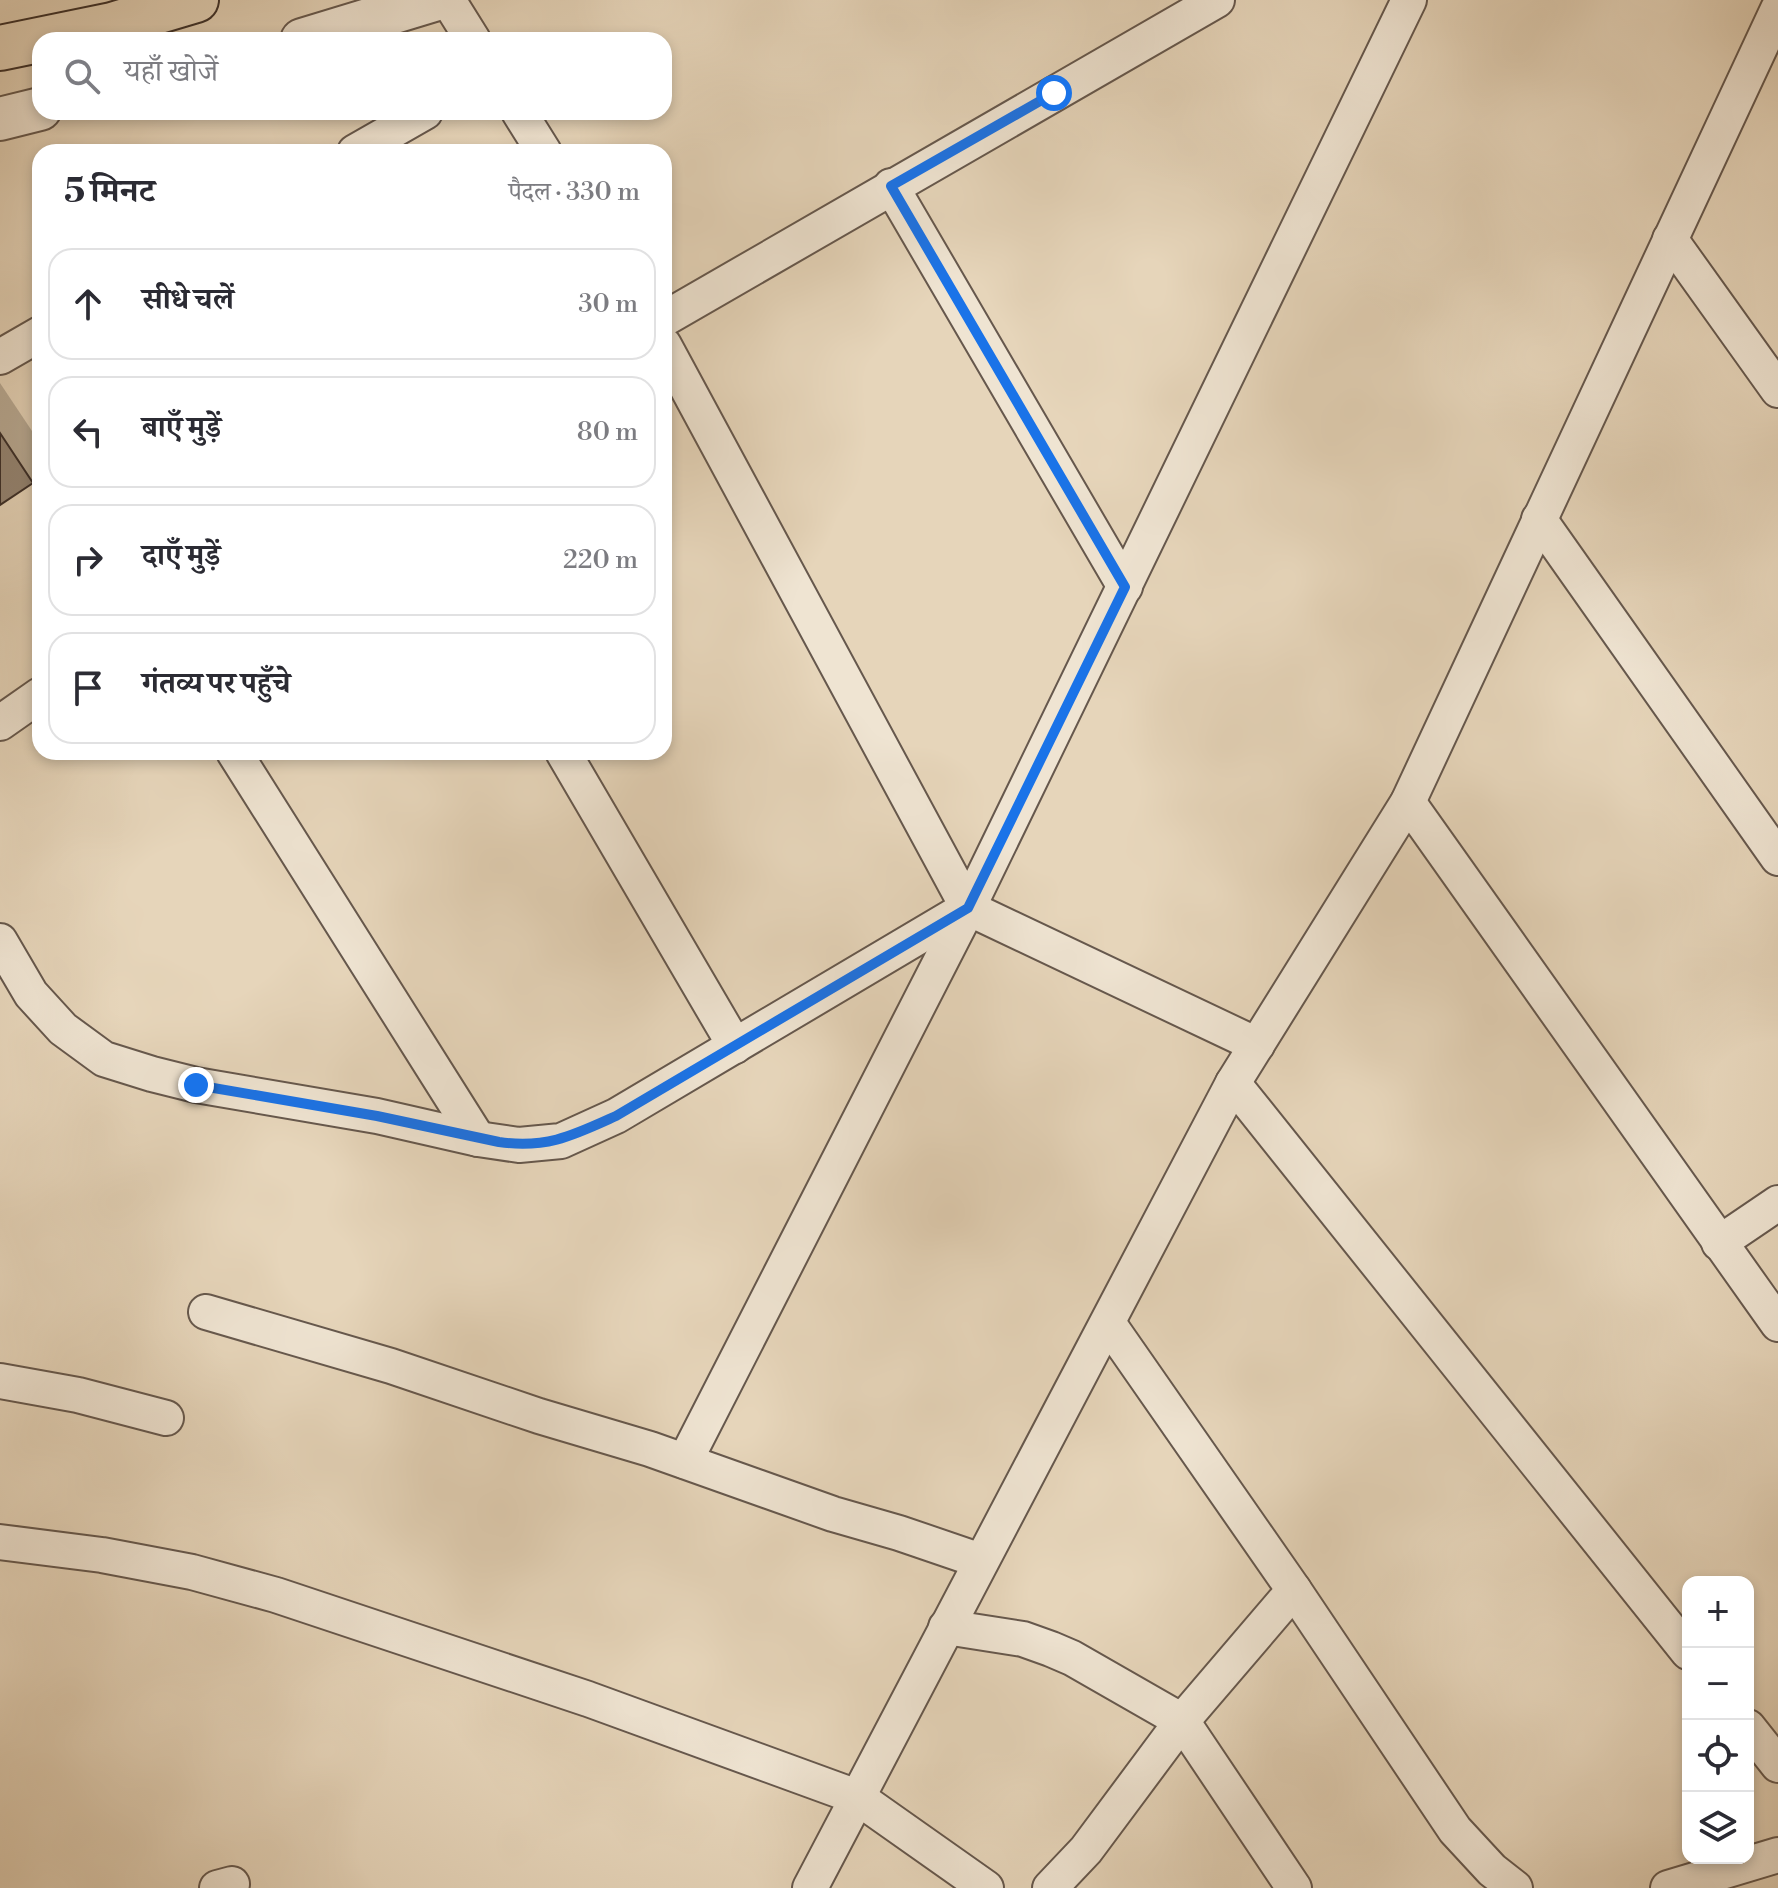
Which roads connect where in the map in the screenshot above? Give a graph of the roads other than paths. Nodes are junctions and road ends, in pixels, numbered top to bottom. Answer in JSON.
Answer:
{"nodes":[{"id":1,"x":196,"y":0,"type":"edge"},
{"id":2,"x":434,"y":0,"type":"edge"},
{"id":3,"x":448,"y":0,"type":"edge"},
{"id":4,"x":1217,"y":0,"type":"edge"},
{"id":5,"x":1409,"y":0,"type":"edge"},
{"id":6,"x":1762,"y":0,"type":"edge"},
{"id":7,"x":1778,"y":8,"type":"edge"},
{"id":8,"x":78,"y":32,"type":"edge"},
{"id":9,"x":328,"y":32,"type":"edge"},
{"id":10,"x":468,"y":32,"type":"edge"},
{"id":11,"x":32,"y":41,"type":"edge"},
{"id":12,"x":0,"y":48,"type":"edge"},
{"id":13,"x":32,"y":111,"type":"edge"},
{"id":14,"x":0,"y":119,"type":"edge"},
{"id":15,"x":411,"y":120,"type":"edge"},
{"id":16,"x":524,"y":120,"type":"edge"},
{"id":17,"x":369,"y":144,"type":"edge"},
{"id":18,"x":539,"y":144,"type":"edge"},
{"id":19,"x":891,"y":186,"type":"junction"},
{"id":20,"x":1670,"y":239,"type":"junction"},
{"id":21,"x":672,"y":314,"type":"edge"},
{"id":22,"x":32,"y":339,"type":"edge"},
{"id":23,"x":0,"y":357,"type":"edge"},
{"id":24,"x":672,"y":360,"type":"edge"},
{"id":25,"x":1778,"y":390,"type":"edge"},
{"id":26,"x":1539,"y":519,"type":"junction"},
{"id":27,"x":1125,"y":587,"type":"junction"},
{"id":28,"x":32,"y":701,"type":"edge"},
{"id":29,"x":0,"y":723,"type":"edge"},
{"id":30,"x":239,"y":760,"type":"edge"},
{"id":31,"x":568,"y":760,"type":"edge"},
{"id":32,"x":1408,"y":802,"type":"junction"},
{"id":33,"x":1778,"y":858,"type":"edge"},
{"id":34,"x":968,"y":908,"type":"junction"},
{"id":35,"x":0,"y":941,"type":"edge"},
{"id":36,"x":1257,"y":1045,"type":"junction"},
{"id":37,"x":735,"y":1046,"type":"junction"},
{"id":38,"x":1233,"y":1083,"type":"junction"},
{"id":39,"x":478,"y":1139,"type":"junction"},
{"id":40,"x":1778,"y":1203,"type":"edge"},
{"id":41,"x":1719,"y":1243,"type":"junction"},
{"id":42,"x":206,"y":1312,"type":"dead end"},
{"id":43,"x":1108,"y":1323,"type":"junction"},
{"id":44,"x":1778,"y":1324,"type":"edge"},
{"id":45,"x":0,"y":1381,"type":"edge"},
{"id":46,"x":166,"y":1418,"type":"dead end"},
{"id":47,"x":685,"y":1461,"type":"junction"},
{"id":48,"x":0,"y":1542,"type":"edge"},
{"id":49,"x":981,"y":1561,"type":"junction"},
{"id":50,"x":1294,"y":1590,"type":"junction"},
{"id":51,"x":946,"y":1627,"type":"junction"},
{"id":52,"x":1685,"y":1648,"type":"edge"},
{"id":53,"x":1182,"y":1721,"type":"junction"},
{"id":54,"x":1754,"y":1735,"type":"edge"},
{"id":55,"x":1778,"y":1765,"type":"edge"},
{"id":56,"x":857,"y":1797,"type":"junction"},
{"id":57,"x":1778,"y":1855,"type":"edge"},
{"id":58,"x":810,"y":1888,"type":"edge"},
{"id":59,"x":986,"y":1888,"type":"edge"},
{"id":60,"x":1050,"y":1888,"type":"edge"},
{"id":61,"x":1294,"y":1888,"type":"edge"},
{"id":62,"x":1515,"y":1888,"type":"edge"},
{"id":63,"x":1668,"y":1888,"type":"edge"}],
"edges":[{"from":1,"to":8,"type":"highway"},
{"from":2,"to":9,"type":"street"},
{"from":3,"to":10,"type":"street"},
{"from":4,"to":19,"type":"street"},
{"from":5,"to":27,"type":"street"},
{"from":6,"to":7,"type":"street"},
{"from":7,"to":20,"type":"street"},
{"from":11,"to":12,"type":"highway"},
{"from":13,"to":14,"type":"street"},
{"from":15,"to":17,"type":"street"},
{"from":16,"to":18,"type":"street"},
{"from":19,"to":21,"type":"street"},
{"from":19,"to":27,"type":"street"},
{"from":20,"to":25,"type":"street"},
{"from":20,"to":26,"type":"street"},
{"from":22,"to":23,"type":"street"},
{"from":24,"to":34,"type":"street"},
{"from":26,"to":32,"type":"street"},
{"from":26,"to":33,"type":"street"},
{"from":27,"to":34,"type":"street"},
{"from":28,"to":29,"type":"street"},
{"from":30,"to":39,"type":"street"},
{"from":31,"to":37,"type":"street"},
{"from":32,"to":36,"type":"street"},
{"from":32,"to":41,"type":"street"},
{"from":34,"to":36,"type":"street"},
{"from":34,"to":37,"type":"street"},
{"from":34,"to":47,"type":"street"},
{"from":35,"to":39,"type":"street"},
{"from":36,"to":38,"type":"street"},
{"from":37,"to":39,"type":"street"},
{"from":38,"to":43,"type":"street"},
{"from":38,"to":52,"type":"street"},
{"from":40,"to":41,"type":"street"},
{"from":41,"to":44,"type":"street"},
{"from":42,"to":47,"type":"street"},
{"from":43,"to":49,"type":"street"},
{"from":43,"to":50,"type":"street"},
{"from":45,"to":46,"type":"street"},
{"from":47,"to":49,"type":"street"},
{"from":48,"to":56,"type":"street"},
{"from":49,"to":51,"type":"street"},
{"from":50,"to":53,"type":"street"},
{"from":50,"to":62,"type":"street"},
{"from":51,"to":53,"type":"street"},
{"from":51,"to":56,"type":"street"},
{"from":53,"to":60,"type":"street"},
{"from":53,"to":61,"type":"street"},
{"from":54,"to":55,"type":"street"},
{"from":56,"to":58,"type":"street"},
{"from":56,"to":59,"type":"street"},
{"from":57,"to":63,"type":"street"}]}
